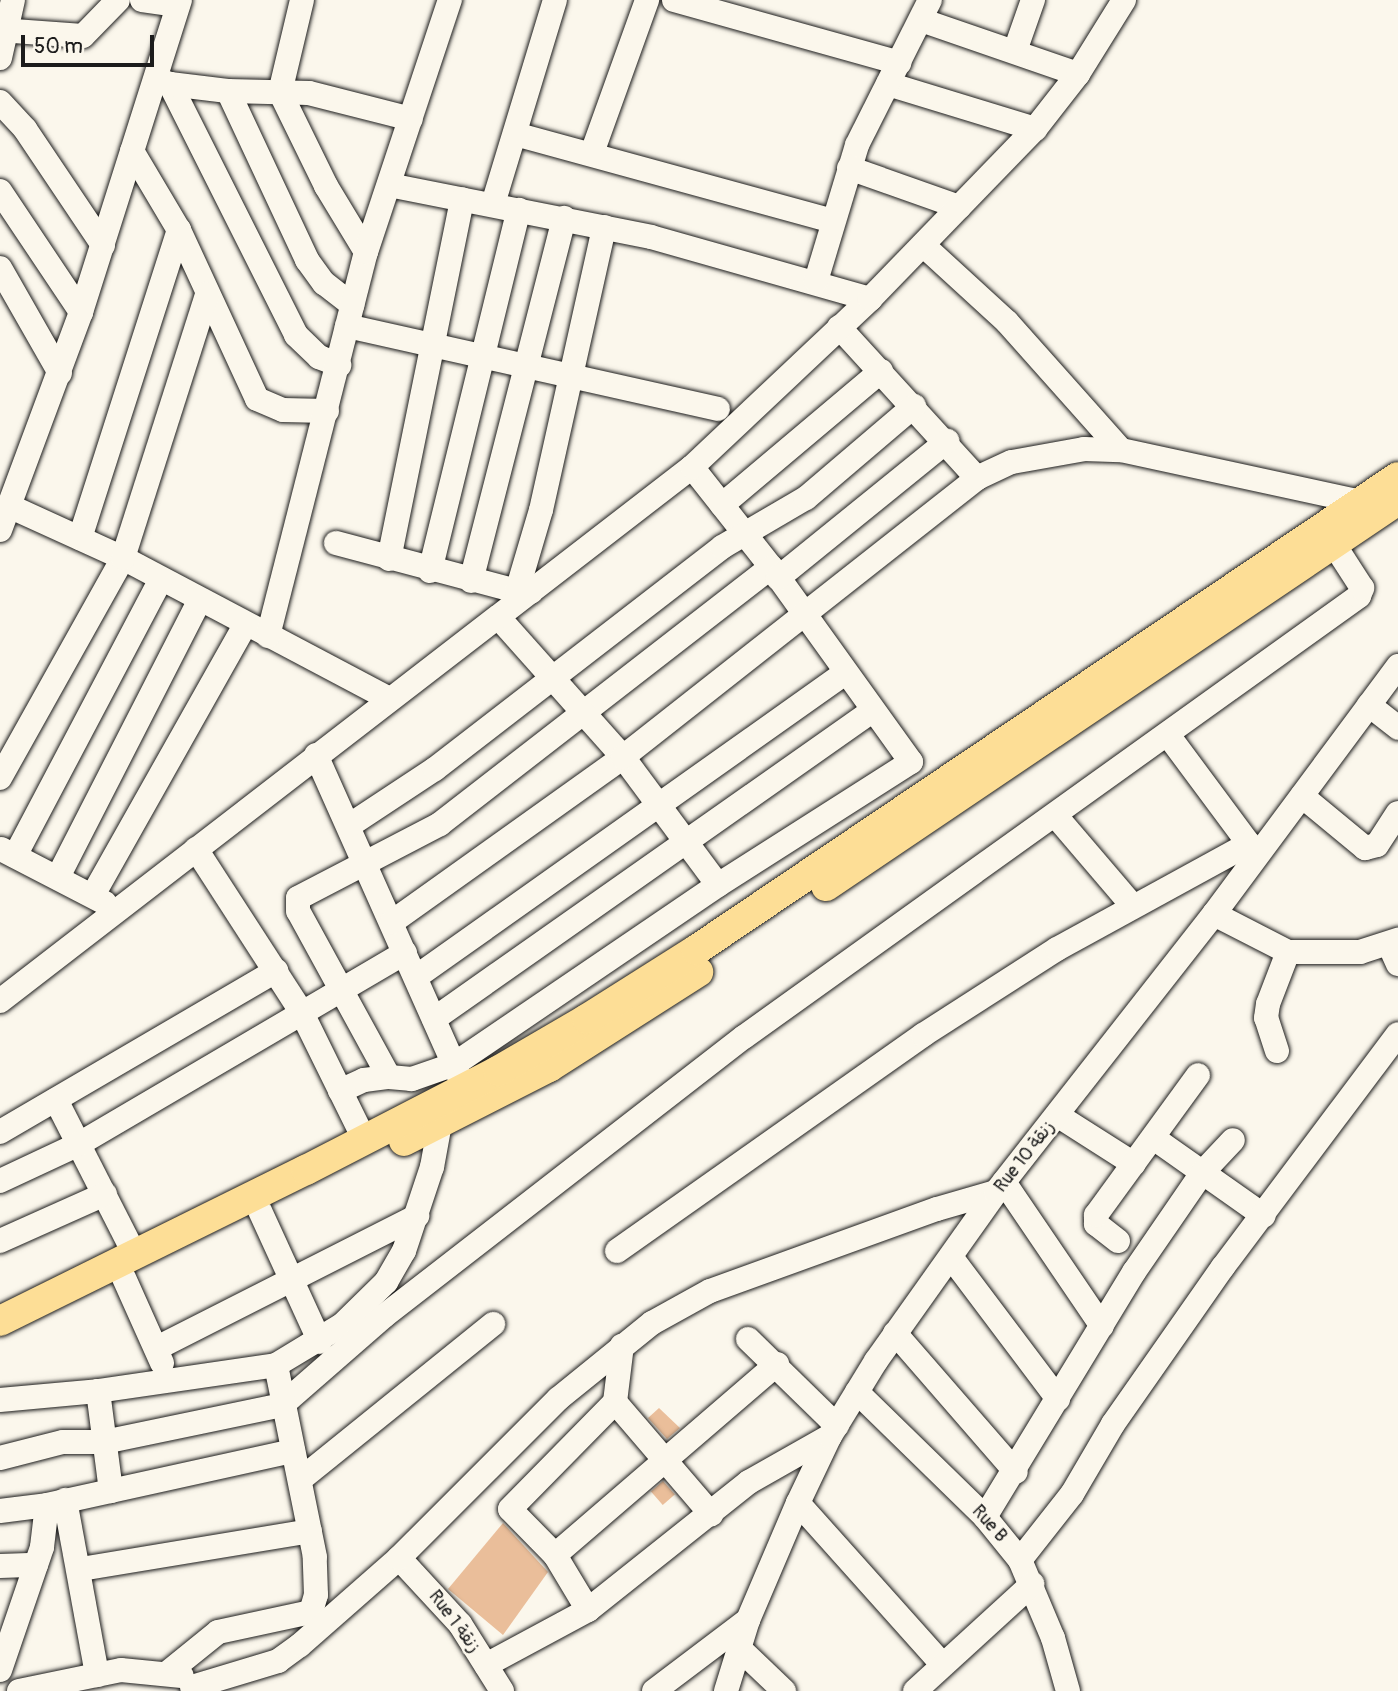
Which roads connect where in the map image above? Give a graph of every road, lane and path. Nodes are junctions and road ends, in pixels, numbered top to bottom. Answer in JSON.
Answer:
{"nodes":[{"id":1,"x":13,"y":0,"type":"edge"},
{"id":2,"x":118,"y":0,"type":"edge"},
{"id":3,"x":142,"y":0,"type":"edge"},
{"id":4,"x":302,"y":0,"type":"edge"},
{"id":5,"x":450,"y":0,"type":"edge"},
{"id":6,"x":555,"y":0,"type":"edge"},
{"id":7,"x":647,"y":0,"type":"edge"},
{"id":8,"x":674,"y":0,"type":"edge"},
{"id":9,"x":1033,"y":0,"type":"edge"},
{"id":10,"x":1124,"y":0,"type":"edge"},
{"id":11,"x":179,"y":3,"type":"edge"},
{"id":12,"x":925,"y":10,"type":"edge"},
{"id":13,"x":3,"y":30,"type":"edge"},
{"id":14,"x":1015,"y":51,"type":"junction"},
{"id":15,"x":0,"y":58,"type":"edge"},
{"id":16,"x":894,"y":74,"type":"junction"},
{"id":17,"x":1078,"y":74,"type":"junction"},
{"id":18,"x":163,"y":81,"type":"junction"},
{"id":19,"x":228,"y":91,"type":"junction"},
{"id":20,"x":279,"y":92,"type":"junction"},
{"id":21,"x":0,"y":102,"type":"edge"},
{"id":22,"x":411,"y":119,"type":"junction"},
{"id":23,"x":1035,"y":129,"type":"junction"},
{"id":24,"x":515,"y":134,"type":"junction"},
{"id":25,"x":132,"y":151,"type":"junction"},
{"id":26,"x":592,"y":153,"type":"junction"},
{"id":27,"x":849,"y":168,"type":"junction"},
{"id":28,"x":389,"y":185,"type":"junction"},
{"id":29,"x":0,"y":191,"type":"edge"},
{"id":30,"x":462,"y":199,"type":"junction"},
{"id":31,"x":493,"y":204,"type":"junction"},
{"id":32,"x":960,"y":207,"type":"junction"},
{"id":33,"x":519,"y":210,"type":"junction"},
{"id":34,"x":564,"y":218,"type":"junction"},
{"id":35,"x":832,"y":221,"type":"junction"},
{"id":36,"x":604,"y":227,"type":"junction"},
{"id":37,"x":179,"y":230,"type":"junction"},
{"id":38,"x":103,"y":245,"type":"junction"},
{"id":39,"x":923,"y":245,"type":"junction"},
{"id":40,"x":366,"y":252,"type":"junction"},
{"id":41,"x":0,"y":268,"type":"edge"},
{"id":42,"x":816,"y":281,"type":"junction"},
{"id":43,"x":208,"y":294,"type":"junction"},
{"id":44,"x":870,"y":299,"type":"junction"},
{"id":45,"x":81,"y":312,"type":"junction"},
{"id":46,"x":350,"y":316,"type":"junction"},
{"id":47,"x":839,"y":327,"type":"junction"},
{"id":48,"x":433,"y":344,"type":"junction"},
{"id":49,"x":484,"y":356,"type":"junction"},
{"id":50,"x":339,"y":365,"type":"junction"},
{"id":51,"x":528,"y":366,"type":"junction"},
{"id":52,"x":881,"y":371,"type":"junction"},
{"id":53,"x":60,"y":373,"type":"junction"},
{"id":54,"x":571,"y":377,"type":"junction"},
{"id":55,"x":914,"y":406,"type":"junction"},
{"id":56,"x":718,"y":409,"type":"dead end"},
{"id":57,"x":327,"y":411,"type":"junction"},
{"id":58,"x":947,"y":441,"type":"junction"},
{"id":59,"x":1121,"y":450,"type":"junction"},
{"id":60,"x":692,"y":467,"type":"junction"},
{"id":61,"x":1398,"y":477,"type":"edge"},
{"id":62,"x":978,"y":478,"type":"junction"},
{"id":63,"x":1398,"y":500,"type":"edge"},
{"id":64,"x":1357,"y":501,"type":"junction"},
{"id":65,"x":722,"y":505,"type":"junction"},
{"id":66,"x":9,"y":506,"type":"junction"},
{"id":67,"x":0,"y":530,"type":"edge"},
{"id":68,"x":745,"y":533,"type":"junction"},
{"id":69,"x":1327,"y":534,"type":"junction"},
{"id":70,"x":80,"y":538,"type":"junction"},
{"id":71,"x":336,"y":543,"type":"dead end"},
{"id":72,"x":123,"y":558,"type":"junction"},
{"id":73,"x":389,"y":559,"type":"junction"},
{"id":74,"x":430,"y":571,"type":"junction"},
{"id":75,"x":774,"y":572,"type":"junction"},
{"id":76,"x":160,"y":579,"type":"junction"},
{"id":77,"x":471,"y":581,"type":"junction"},
{"id":78,"x":524,"y":592,"type":"junction"},
{"id":79,"x":200,"y":600,"type":"junction"},
{"id":80,"x":806,"y":617,"type":"junction"},
{"id":81,"x":499,"y":618,"type":"junction"},
{"id":82,"x":245,"y":625,"type":"junction"},
{"id":83,"x":268,"y":636,"type":"junction"},
{"id":84,"x":1398,"y":666,"type":"edge"},
{"id":85,"x":845,"y":673,"type":"junction"},
{"id":86,"x":551,"y":678,"type":"junction"},
{"id":87,"x":389,"y":699,"type":"junction"},
{"id":88,"x":1369,"y":705,"type":"junction"},
{"id":89,"x":872,"y":711,"type":"junction"},
{"id":90,"x":579,"y":712,"type":"junction"},
{"id":91,"x":1398,"y":728,"type":"edge"},
{"id":92,"x":1168,"y":735,"type":"junction"},
{"id":93,"x":316,"y":755,"type":"junction"},
{"id":94,"x":623,"y":758,"type":"junction"},
{"id":95,"x":0,"y":778,"type":"edge"},
{"id":96,"x":1302,"y":796,"type":"junction"},
{"id":97,"x":661,"y":805,"type":"junction"},
{"id":98,"x":1398,"y":813,"type":"edge"},
{"id":99,"x":1055,"y":815,"type":"junction"},
{"id":100,"x":350,"y":825,"type":"junction"},
{"id":101,"x":688,"y":841,"type":"junction"},
{"id":102,"x":196,"y":849,"type":"junction"},
{"id":103,"x":1253,"y":850,"type":"junction"},
{"id":104,"x":7,"y":852,"type":"edge"},
{"id":105,"x":365,"y":861,"type":"junction"},
{"id":106,"x":58,"y":877,"type":"junction"},
{"id":107,"x":718,"y":885,"type":"junction"},
{"id":108,"x":93,"y":895,"type":"junction"},
{"id":109,"x":1132,"y":905,"type":"junction"},
{"id":110,"x":117,"y":911,"type":"junction"},
{"id":111,"x":1214,"y":914,"type":"junction"},
{"id":112,"x":393,"y":922,"type":"junction"},
{"id":113,"x":1395,"y":950,"type":"edge"},
{"id":114,"x":1288,"y":952,"type":"junction"},
{"id":115,"x":405,"y":953,"type":"junction"},
{"id":116,"x":276,"y":971,"type":"junction"},
{"id":117,"x":416,"y":977,"type":"junction"},
{"id":118,"x":341,"y":989,"type":"junction"},
{"id":119,"x":0,"y":1001,"type":"edge"},
{"id":120,"x":301,"y":1011,"type":"junction"},
{"id":121,"x":434,"y":1018,"type":"junction"},
{"id":122,"x":1398,"y":1034,"type":"edge"},
{"id":123,"x":1277,"y":1051,"type":"dead end"},
{"id":124,"x":1199,"y":1075,"type":"dead end"},
{"id":125,"x":389,"y":1077,"type":"junction"},
{"id":126,"x":340,"y":1091,"type":"junction"},
{"id":127,"x":455,"y":1097,"type":"junction"},
{"id":128,"x":56,"y":1100,"type":"junction"},
{"id":129,"x":1057,"y":1115,"type":"junction"},
{"id":130,"x":0,"y":1132,"type":"edge"},
{"id":131,"x":364,"y":1139,"type":"junction"},
{"id":132,"x":1155,"y":1139,"type":"junction"},
{"id":133,"x":1233,"y":1140,"type":"dead end"},
{"id":134,"x":79,"y":1144,"type":"junction"},
{"id":135,"x":1134,"y":1164,"type":"junction"},
{"id":136,"x":1202,"y":1173,"type":"junction"},
{"id":137,"x":0,"y":1181,"type":"edge"},
{"id":138,"x":1000,"y":1187,"type":"junction"},
{"id":139,"x":105,"y":1194,"type":"junction"},
{"id":140,"x":260,"y":1211,"type":"junction"},
{"id":141,"x":417,"y":1216,"type":"junction"},
{"id":142,"x":1264,"y":1216,"type":"junction"},
{"id":143,"x":0,"y":1241,"type":"edge"},
{"id":144,"x":1118,"y":1241,"type":"dead end"},
{"id":145,"x":617,"y":1251,"type":"dead end"},
{"id":146,"x":951,"y":1257,"type":"junction"},
{"id":147,"x":130,"y":1266,"type":"junction"},
{"id":148,"x":294,"y":1282,"type":"junction"},
{"id":149,"x":1,"y":1322,"type":"edge"},
{"id":150,"x":493,"y":1324,"type":"dead end"},
{"id":151,"x":1102,"y":1326,"type":"junction"},
{"id":152,"x":895,"y":1333,"type":"junction"},
{"id":153,"x":748,"y":1339,"type":"dead end"},
{"id":154,"x":320,"y":1342,"type":"junction"},
{"id":155,"x":622,"y":1345,"type":"junction"},
{"id":156,"x":157,"y":1348,"type":"junction"},
{"id":157,"x":777,"y":1364,"type":"junction"},
{"id":158,"x":276,"y":1365,"type":"junction"},
{"id":159,"x":169,"y":1383,"type":"junction"},
{"id":160,"x":98,"y":1391,"type":"junction"},
{"id":161,"x":857,"y":1392,"type":"junction"},
{"id":162,"x":1058,"y":1399,"type":"junction"},
{"id":163,"x":0,"y":1400,"type":"edge"},
{"id":164,"x":615,"y":1402,"type":"junction"},
{"id":165,"x":282,"y":1405,"type":"junction"},
{"id":166,"x":833,"y":1431,"type":"junction"},
{"id":167,"x":104,"y":1442,"type":"junction"},
{"id":168,"x":293,"y":1451,"type":"junction"},
{"id":169,"x":0,"y":1458,"type":"edge"},
{"id":170,"x":665,"y":1459,"type":"junction"},
{"id":171,"x":1016,"y":1472,"type":"junction"},
{"id":172,"x":301,"y":1479,"type":"junction"},
{"id":173,"x":111,"y":1491,"type":"junction"},
{"id":174,"x":56,"y":1503,"type":"junction"},
{"id":175,"x":798,"y":1503,"type":"junction"},
{"id":176,"x":0,"y":1511,"type":"edge"},
{"id":177,"x":711,"y":1514,"type":"junction"},
{"id":178,"x":985,"y":1517,"type":"junction"},
{"id":179,"x":310,"y":1531,"type":"junction"},
{"id":180,"x":555,"y":1555,"type":"junction"},
{"id":181,"x":399,"y":1558,"type":"junction"},
{"id":182,"x":1020,"y":1560,"type":"junction"},
{"id":183,"x":36,"y":1565,"type":"junction"},
{"id":184,"x":0,"y":1566,"type":"edge"},
{"id":185,"x":81,"y":1570,"type":"junction"},
{"id":186,"x":1032,"y":1584,"type":"junction"},
{"id":187,"x":9,"y":1610,"type":"edge"},
{"id":188,"x":588,"y":1610,"type":"junction"},
{"id":189,"x":748,"y":1620,"type":"junction"},
{"id":190,"x":740,"y":1649,"type":"junction"},
{"id":191,"x":1,"y":1660,"type":"edge"},
{"id":192,"x":486,"y":1665,"type":"junction"},
{"id":193,"x":943,"y":1665,"type":"junction"},
{"id":194,"x":166,"y":1674,"type":"junction"},
{"id":195,"x":113,"y":1679,"type":"edge"},
{"id":196,"x":221,"y":1680,"type":"junction"},
{"id":197,"x":192,"y":1687,"type":"dead end"},
{"id":198,"x":19,"y":1691,"type":"edge"},
{"id":199,"x":502,"y":1691,"type":"edge"},
{"id":200,"x":654,"y":1691,"type":"edge"},
{"id":201,"x":726,"y":1691,"type":"edge"},
{"id":202,"x":784,"y":1691,"type":"edge"},
{"id":203,"x":915,"y":1691,"type":"edge"},
{"id":204,"x":1068,"y":1691,"type":"edge"}],
"edges":[{"from":1,"to":13,"type":"street"},
{"from":2,"to":13,"type":"street"},
{"from":3,"to":11,"type":"street"},
{"from":4,"to":20,"type":"street"},
{"from":5,"to":22,"type":"street"},
{"from":6,"to":24,"type":"street"},
{"from":7,"to":26,"type":"street"},
{"from":8,"to":16,"type":"street"},
{"from":9,"to":14,"type":"street"},
{"from":10,"to":17,"type":"street"},
{"from":11,"to":18,"type":"street"},
{"from":12,"to":14,"type":"street"},
{"from":12,"to":16,"type":"street"},
{"from":13,"to":15,"type":"street"},
{"from":14,"to":17,"type":"street"},
{"from":16,"to":23,"type":"street"},
{"from":16,"to":27,"type":"street"},
{"from":17,"to":23,"type":"street"},
{"from":18,"to":19,"type":"street"},
{"from":18,"to":25,"type":"street"},
{"from":18,"to":50,"type":"street"},
{"from":19,"to":20,"type":"street"},
{"from":19,"to":46,"type":"street"},
{"from":20,"to":22,"type":"street"},
{"from":20,"to":40,"type":"street"},
{"from":21,"to":38,"type":"street"},
{"from":22,"to":28,"type":"street"},
{"from":23,"to":32,"type":"street"},
{"from":24,"to":26,"type":"street"},
{"from":24,"to":31,"type":"street"},
{"from":25,"to":37,"type":"street"},
{"from":25,"to":38,"type":"street"},
{"from":26,"to":35,"type":"street"},
{"from":27,"to":32,"type":"street"},
{"from":27,"to":35,"type":"street"},
{"from":28,"to":30,"type":"street"},
{"from":28,"to":40,"type":"street"},
{"from":29,"to":45,"type":"street"},
{"from":30,"to":31,"type":"street"},
{"from":30,"to":48,"type":"street"},
{"from":31,"to":33,"type":"street"},
{"from":32,"to":39,"type":"street"},
{"from":33,"to":34,"type":"street"},
{"from":33,"to":49,"type":"street"},
{"from":34,"to":36,"type":"street"},
{"from":34,"to":51,"type":"street"},
{"from":35,"to":42,"type":"street"},
{"from":36,"to":42,"type":"street"},
{"from":36,"to":54,"type":"street"},
{"from":37,"to":43,"type":"street"},
{"from":37,"to":70,"type":"street"},
{"from":38,"to":45,"type":"street"},
{"from":39,"to":44,"type":"street"},
{"from":39,"to":59,"type":"street"},
{"from":40,"to":46,"type":"street"},
{"from":41,"to":53,"type":"street"},
{"from":42,"to":44,"type":"street"},
{"from":43,"to":57,"type":"street"},
{"from":43,"to":72,"type":"street"},
{"from":44,"to":47,"type":"street"},
{"from":45,"to":53,"type":"street"},
{"from":46,"to":48,"type":"street"},
{"from":46,"to":50,"type":"street"},
{"from":47,"to":52,"type":"street"},
{"from":47,"to":60,"type":"street"},
{"from":48,"to":49,"type":"street"},
{"from":48,"to":73,"type":"street"},
{"from":49,"to":51,"type":"street"},
{"from":49,"to":74,"type":"street"},
{"from":50,"to":57,"type":"street"},
{"from":51,"to":54,"type":"street"},
{"from":51,"to":77,"type":"street"},
{"from":52,"to":55,"type":"street"},
{"from":52,"to":65,"type":"street"},
{"from":53,"to":66,"type":"street"},
{"from":54,"to":56,"type":"street"},
{"from":54,"to":78,"type":"street"},
{"from":55,"to":58,"type":"street"},
{"from":55,"to":68,"type":"street"},
{"from":57,"to":83,"type":"street"},
{"from":58,"to":62,"type":"street"},
{"from":58,"to":75,"type":"street"},
{"from":59,"to":62,"type":"street"},
{"from":59,"to":64,"type":"street"},
{"from":60,"to":65,"type":"street"},
{"from":60,"to":78,"type":"street"},
{"from":61,"to":64,"type":"main road"},
{"from":62,"to":80,"type":"street"},
{"from":63,"to":69,"type":"main road"},
{"from":64,"to":69,"type":"main road"},
{"from":65,"to":68,"type":"street"},
{"from":66,"to":67,"type":"street"},
{"from":66,"to":70,"type":"street"},
{"from":68,"to":75,"type":"street"},
{"from":68,"to":86,"type":"street"},
{"from":69,"to":92,"type":"street"},
{"from":69,"to":127,"type":"main road"},
{"from":70,"to":72,"type":"street"},
{"from":71,"to":73,"type":"street"},
{"from":72,"to":76,"type":"street"},
{"from":72,"to":95,"type":"street"},
{"from":73,"to":74,"type":"street"},
{"from":74,"to":77,"type":"street"},
{"from":75,"to":80,"type":"street"},
{"from":75,"to":90,"type":"street"},
{"from":76,"to":79,"type":"street"},
{"from":76,"to":104,"type":"street"},
{"from":77,"to":78,"type":"street"},
{"from":78,"to":81,"type":"street"},
{"from":79,"to":82,"type":"street"},
{"from":79,"to":106,"type":"street"},
{"from":80,"to":85,"type":"street"},
{"from":80,"to":94,"type":"street"},
{"from":81,"to":86,"type":"street"},
{"from":81,"to":87,"type":"street"},
{"from":82,"to":83,"type":"street"},
{"from":82,"to":108,"type":"street"},
{"from":83,"to":87,"type":"street"},
{"from":84,"to":88,"type":"street","name":"Rue 10 زنقة"},
{"from":85,"to":89,"type":"street"},
{"from":85,"to":97,"type":"street"},
{"from":86,"to":90,"type":"street"},
{"from":86,"to":100,"type":"street"},
{"from":87,"to":93,"type":"street"},
{"from":88,"to":91,"type":"street"},
{"from":88,"to":96,"type":"street","name":"Rue 10 زنقة"},
{"from":89,"to":101,"type":"street"},
{"from":89,"to":107,"type":"street"},
{"from":90,"to":94,"type":"street"},
{"from":90,"to":105,"type":"street"},
{"from":92,"to":99,"type":"street"},
{"from":92,"to":103,"type":"street"},
{"from":93,"to":100,"type":"street"},
{"from":93,"to":102,"type":"street"},
{"from":94,"to":97,"type":"street"},
{"from":94,"to":112,"type":"street"},
{"from":96,"to":98,"type":"street"},
{"from":96,"to":103,"type":"street","name":"Rue 10 زنقة"},
{"from":97,"to":101,"type":"street"},
{"from":97,"to":117,"type":"street"},
{"from":99,"to":109,"type":"street"},
{"from":99,"to":165,"type":"street"},
{"from":100,"to":105,"type":"street"},
{"from":101,"to":107,"type":"street"},
{"from":101,"to":121,"type":"street"},
{"from":102,"to":110,"type":"street"},
{"from":102,"to":116,"type":"street"},
{"from":103,"to":109,"type":"street"},
{"from":103,"to":111,"type":"street","name":"Rue 10 زنقة"},
{"from":104,"to":106,"type":"street"},
{"from":105,"to":112,"type":"street"},
{"from":105,"to":118,"type":"street"},
{"from":106,"to":108,"type":"street"},
{"from":107,"to":127,"type":"street"},
{"from":108,"to":110,"type":"street"},
{"from":109,"to":145,"type":"street"},
{"from":110,"to":119,"type":"street"},
{"from":111,"to":114,"type":"street"},
{"from":111,"to":129,"type":"street","name":"Rue 10 زنقة"},
{"from":112,"to":115,"type":"street"},
{"from":113,"to":114,"type":"street"},
{"from":114,"to":123,"type":"street"},
{"from":115,"to":117,"type":"street"},
{"from":115,"to":118,"type":"street"},
{"from":116,"to":120,"type":"street"},
{"from":116,"to":128,"type":"street"},
{"from":117,"to":121,"type":"street"},
{"from":118,"to":120,"type":"street"},
{"from":118,"to":125,"type":"street"},
{"from":120,"to":126,"type":"street"},
{"from":120,"to":134,"type":"street"},
{"from":121,"to":127,"type":"street"},
{"from":122,"to":142,"type":"street"},
{"from":124,"to":132,"type":"street"},
{"from":125,"to":126,"type":"street"},
{"from":125,"to":127,"type":"street"},
{"from":126,"to":131,"type":"street"},
{"from":127,"to":131,"type":"main road"},
{"from":127,"to":140,"type":"main road"},
{"from":127,"to":141,"type":"street"},
{"from":128,"to":130,"type":"street"},
{"from":128,"to":134,"type":"street"},
{"from":129,"to":135,"type":"street"},
{"from":129,"to":138,"type":"street","name":"Rue 10 زنقة"},
{"from":131,"to":147,"type":"main road"},
{"from":132,"to":135,"type":"street"},
{"from":132,"to":136,"type":"street"},
{"from":133,"to":136,"type":"street"},
{"from":134,"to":137,"type":"street"},
{"from":134,"to":139,"type":"street"},
{"from":135,"to":144,"type":"street"},
{"from":136,"to":142,"type":"street"},
{"from":136,"to":151,"type":"street"},
{"from":138,"to":146,"type":"street","name":"Rue 10 زنقة"},
{"from":138,"to":151,"type":"street"},
{"from":138,"to":155,"type":"street"},
{"from":139,"to":143,"type":"street"},
{"from":139,"to":147,"type":"street"},
{"from":140,"to":147,"type":"main road"},
{"from":140,"to":148,"type":"street"},
{"from":141,"to":148,"type":"street"},
{"from":141,"to":154,"type":"street"},
{"from":142,"to":182,"type":"street"},
{"from":146,"to":152,"type":"street","name":"Rue 10 زنقة"},
{"from":146,"to":162,"type":"street"},
{"from":147,"to":149,"type":"main road"},
{"from":147,"to":156,"type":"street"},
{"from":148,"to":154,"type":"street"},
{"from":148,"to":156,"type":"street"},
{"from":150,"to":172,"type":"street"},
{"from":151,"to":162,"type":"street"},
{"from":152,"to":161,"type":"street","name":"Rue 10 زنقة"},
{"from":152,"to":171,"type":"street"},
{"from":153,"to":157,"type":"street"},
{"from":154,"to":158,"type":"street"},
{"from":155,"to":164,"type":"street"},
{"from":155,"to":181,"type":"street"},
{"from":156,"to":159,"type":"street"},
{"from":157,"to":166,"type":"street"},
{"from":157,"to":170,"type":"street"},
{"from":158,"to":159,"type":"street"},
{"from":158,"to":165,"type":"street"},
{"from":159,"to":160,"type":"street"},
{"from":160,"to":163,"type":"street"},
{"from":160,"to":167,"type":"street"},
{"from":161,"to":166,"type":"street","name":"Rue 10 زنقة"},
{"from":161,"to":178,"type":"street","name":"Rue B"},
{"from":162,"to":171,"type":"street"},
{"from":164,"to":170,"type":"street"},
{"from":164,"to":180,"type":"street"},
{"from":165,"to":167,"type":"street"},
{"from":165,"to":168,"type":"street"},
{"from":166,"to":175,"type":"street","name":"Rue 10 زنقة"},
{"from":166,"to":177,"type":"street"},
{"from":167,"to":169,"type":"street"},
{"from":167,"to":173,"type":"street"},
{"from":168,"to":172,"type":"street"},
{"from":168,"to":173,"type":"street"},
{"from":170,"to":177,"type":"street"},
{"from":170,"to":180,"type":"street"},
{"from":171,"to":178,"type":"street"},
{"from":172,"to":179,"type":"street"},
{"from":173,"to":174,"type":"street"},
{"from":174,"to":176,"type":"street"},
{"from":174,"to":183,"type":"street"},
{"from":174,"to":185,"type":"street"},
{"from":175,"to":189,"type":"street","name":"Rue 10 زنقة"},
{"from":175,"to":193,"type":"street"},
{"from":177,"to":188,"type":"street"},
{"from":178,"to":182,"type":"street","name":"Rue B"},
{"from":179,"to":185,"type":"street"},
{"from":179,"to":194,"type":"street"},
{"from":180,"to":188,"type":"street"},
{"from":181,"to":192,"type":"street","name":"Rue 1 زنقة"},
{"from":181,"to":196,"type":"street"},
{"from":182,"to":186,"type":"street","name":"Rue B"},
{"from":183,"to":184,"type":"street"},
{"from":183,"to":187,"type":"street"},
{"from":185,"to":195,"type":"street"},
{"from":186,"to":193,"type":"street"},
{"from":186,"to":204,"type":"street","name":"Rue B"},
{"from":187,"to":191,"type":"street"},
{"from":188,"to":192,"type":"street"},
{"from":189,"to":190,"type":"street","name":"Rue 10 زنقة"},
{"from":189,"to":200,"type":"street"},
{"from":190,"to":201,"type":"street","name":"Rue 10 زنقة"},
{"from":190,"to":202,"type":"street"},
{"from":192,"to":199,"type":"street","name":"Rue 1 زنقة"},
{"from":193,"to":203,"type":"street"},
{"from":194,"to":195,"type":"street"},
{"from":194,"to":196,"type":"street"},
{"from":195,"to":198,"type":"street"},
{"from":196,"to":197,"type":"street"}]}
